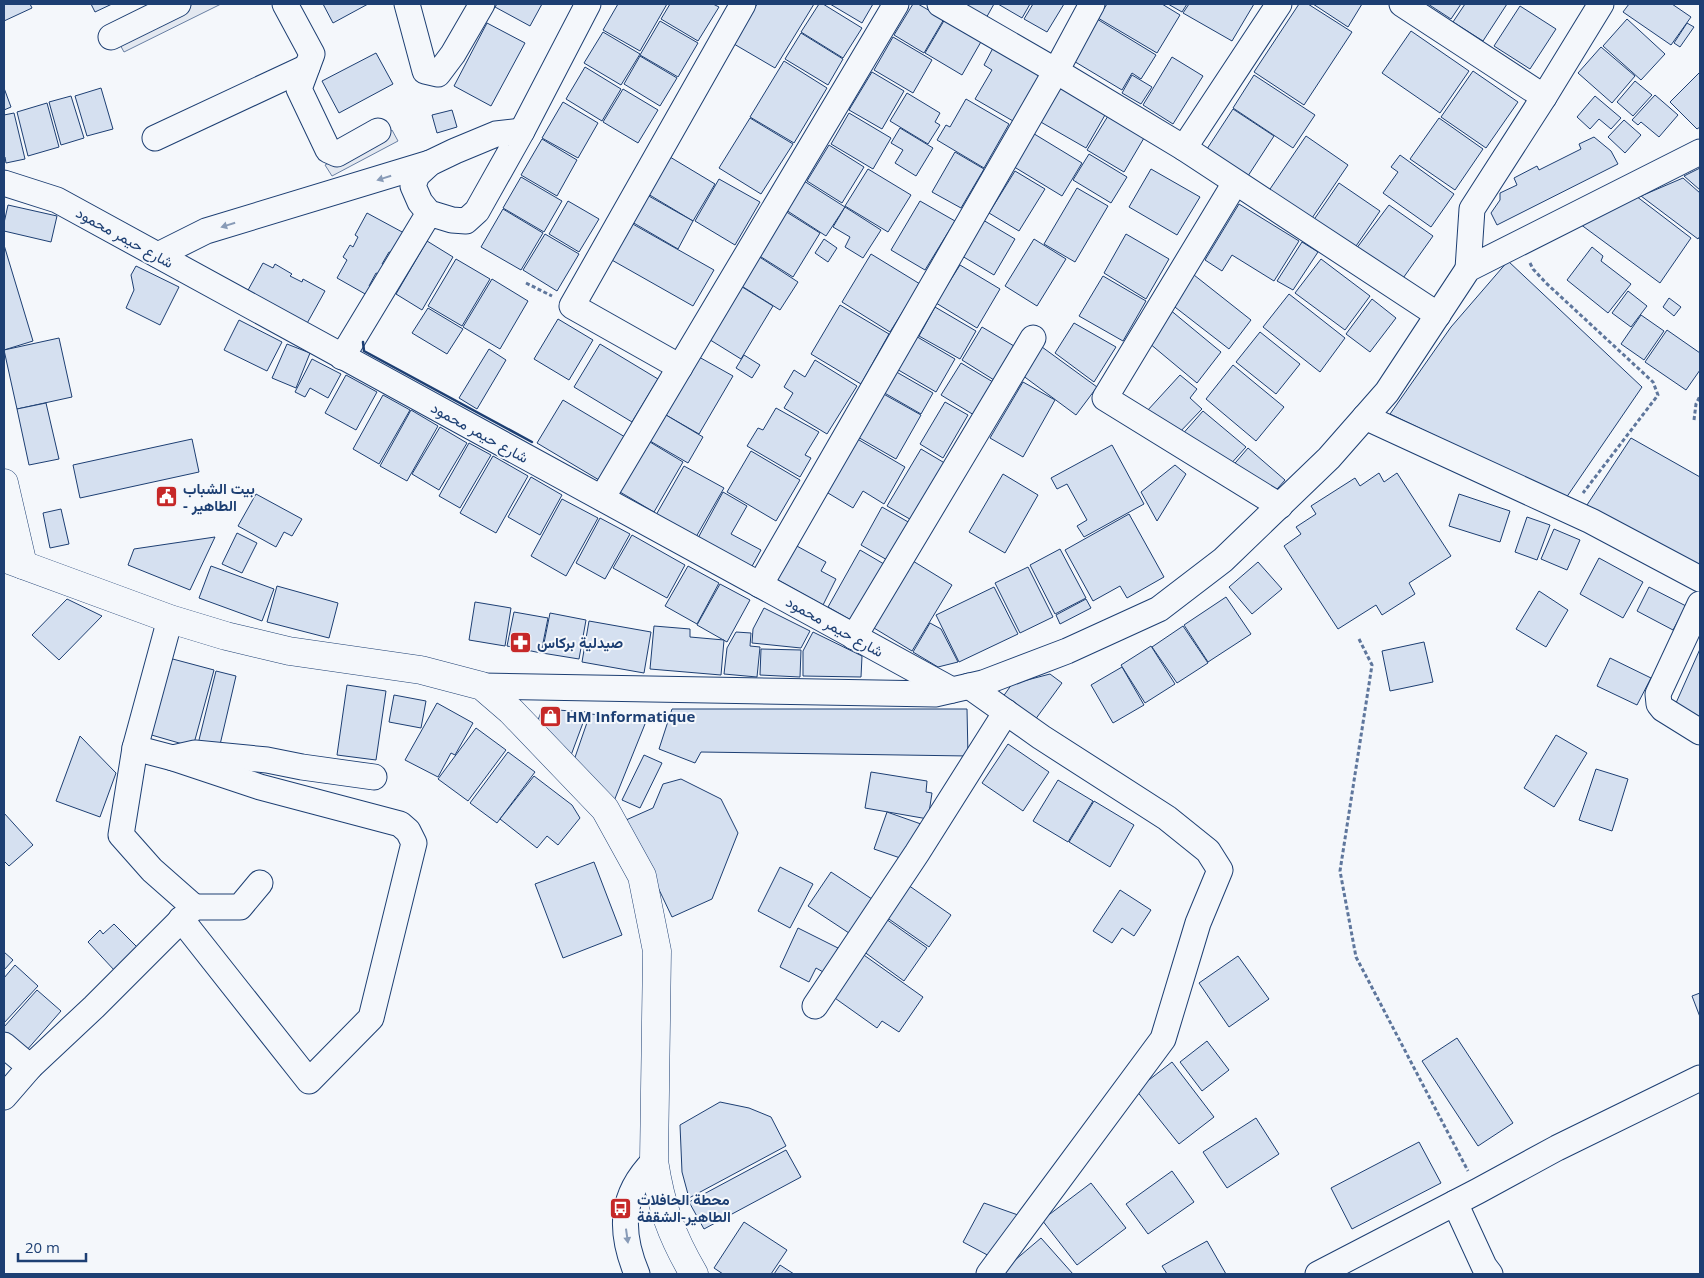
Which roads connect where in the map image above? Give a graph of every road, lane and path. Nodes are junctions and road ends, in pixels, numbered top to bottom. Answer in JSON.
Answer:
{"nodes":[{"id":1,"x":178,"y":4,"type":"edge"},
{"id":2,"x":285,"y":4,"type":"edge"},
{"id":3,"x":407,"y":4,"type":"edge"},
{"id":4,"x":482,"y":4,"type":"edge"},
{"id":5,"x":588,"y":4,"type":"edge"},
{"id":6,"x":743,"y":4,"type":"edge"},
{"id":7,"x":896,"y":4,"type":"edge"},
{"id":8,"x":940,"y":4,"type":"edge"},
{"id":9,"x":1092,"y":4,"type":"edge"},
{"id":10,"x":1279,"y":4,"type":"edge"},
{"id":11,"x":1402,"y":4,"type":"edge"},
{"id":12,"x":1601,"y":4,"type":"edge"},
{"id":13,"x":112,"y":37,"type":"dead end"},
{"id":14,"x":307,"y":67,"type":"junction"},
{"id":15,"x":1056,"y":71,"type":"junction"},
{"id":16,"x":1544,"y":97,"type":"junction"},
{"id":17,"x":378,"y":131,"type":"dead end"},
{"id":18,"x":522,"y":131,"type":"junction"},
{"id":19,"x":155,"y":138,"type":"dead end"},
{"id":20,"x":1184,"y":148,"type":"junction"},
{"id":21,"x":1700,"y":152,"type":"edge"},
{"id":22,"x":430,"y":163,"type":"junction"},
{"id":23,"x":4,"y":183,"type":"edge"},
{"id":24,"x":1235,"y":183,"type":"junction"},
{"id":25,"x":429,"y":213,"type":"junction"},
{"id":26,"x":1527,"y":240,"type":"junction"},
{"id":27,"x":158,"y":255,"type":"junction"},
{"id":28,"x":1468,"y":270,"type":"junction"},
{"id":29,"x":1438,"y":315,"type":"junction"},
{"id":30,"x":1033,"y":338,"type":"dead end"},
{"id":31,"x":342,"y":357,"type":"junction"},
{"id":32,"x":680,"y":367,"type":"junction"},
{"id":33,"x":1700,"y":396,"type":"edge"},
{"id":34,"x":1365,"y":417,"type":"junction"},
{"id":35,"x":1694,"y":420,"type":"dead end"},
{"id":36,"x":4,"y":484,"type":"edge"},
{"id":37,"x":602,"y":498,"type":"junction"},
{"id":38,"x":1280,"y":506,"type":"junction"},
{"id":39,"x":1570,"y":511,"type":"junction"},
{"id":40,"x":13,"y":562,"type":"edge"},
{"id":41,"x":1700,"y":579,"type":"edge"},
{"id":42,"x":760,"y":585,"type":"junction"},
{"id":43,"x":1700,"y":604,"type":"edge"},
{"id":44,"x":170,"y":619,"type":"junction"},
{"id":45,"x":854,"y":637,"type":"junction"},
{"id":46,"x":1359,"y":639,"type":"dead end"},
{"id":47,"x":482,"y":686,"type":"junction"},
{"id":48,"x":961,"y":688,"type":"junction"},
{"id":49,"x":1006,"y":712,"type":"junction"},
{"id":50,"x":1700,"y":732,"type":"edge"},
{"id":51,"x":135,"y":748,"type":"junction"},
{"id":52,"x":174,"y":758,"type":"junction"},
{"id":53,"x":374,"y":777,"type":"dead end"},
{"id":54,"x":260,"y":883,"type":"dead end"},
{"id":55,"x":188,"y":913,"type":"junction"},
{"id":56,"x":815,"y":1006,"type":"dead end"},
{"id":57,"x":4,"y":1045,"type":"edge"},
{"id":58,"x":30,"y":1067,"type":"junction"},
{"id":59,"x":1700,"y":1078,"type":"edge"},
{"id":60,"x":4,"y":1097,"type":"edge"},
{"id":61,"x":654,"y":1161,"type":"junction"},
{"id":62,"x":1478,"y":1191,"type":"junction"},
{"id":63,"x":1455,"y":1203,"type":"junction"},
{"id":64,"x":1486,"y":1272,"type":"edge"},
{"id":65,"x":637,"y":1274,"type":"edge"},
{"id":66,"x":694,"y":1274,"type":"edge"},
{"id":67,"x":989,"y":1274,"type":"edge"},
{"id":68,"x":1318,"y":1274,"type":"edge"}],
"edges":[{"from":1,"to":13,"type":"street"},
{"from":2,"to":14,"type":"street"},
{"from":3,"to":4,"type":"street"},
{"from":5,"to":18,"type":"street"},
{"from":6,"to":32,"type":"street"},
{"from":7,"to":32,"type":"street"},
{"from":8,"to":15,"type":"street"},
{"from":9,"to":15,"type":"street"},
{"from":10,"to":20,"type":"street"},
{"from":11,"to":16,"type":"street"},
{"from":12,"to":16,"type":"street"},
{"from":14,"to":17,"type":"street"},
{"from":14,"to":19,"type":"street"},
{"from":15,"to":20,"type":"street"},
{"from":15,"to":42,"type":"street"},
{"from":16,"to":28,"type":"street"},
{"from":18,"to":22,"type":"street"},
{"from":18,"to":25,"type":"street"},
{"from":20,"to":24,"type":"street"},
{"from":21,"to":26,"type":"street"},
{"from":22,"to":25,"type":"street"},
{"from":22,"to":27,"type":"street","one_way":true},
{"from":23,"to":27,"type":"street","name":"شارع حيمر محمود"},
{"from":24,"to":29,"type":"street"},
{"from":24,"to":38,"type":"street"},
{"from":25,"to":31,"type":"street"},
{"from":26,"to":28,"type":"street"},
{"from":26,"to":39,"type":"path"},
{"from":27,"to":31,"type":"street","name":"شارع حيمر محمود"},
{"from":28,"to":29,"type":"street"},
{"from":29,"to":34,"type":"street"},
{"from":30,"to":45,"type":"street"},
{"from":31,"to":37,"type":"street","name":"شارع حيمر محمود"},
{"from":32,"to":37,"type":"street"},
{"from":33,"to":35,"type":"path"},
{"from":34,"to":38,"type":"street"},
{"from":34,"to":39,"type":"street"},
{"from":36,"to":40,"type":"main road"},
{"from":37,"to":42,"type":"street","name":"شارع حيمر محمود"},
{"from":38,"to":48,"type":"street"},
{"from":39,"to":41,"type":"street"},
{"from":40,"to":44,"type":"main road"},
{"from":42,"to":45,"type":"street","name":"شارع حيمر محمود"},
{"from":43,"to":50,"type":"street"},
{"from":44,"to":47,"type":"main road"},
{"from":44,"to":51,"type":"street"},
{"from":45,"to":48,"type":"street","name":"شارع حيمر محمود"},
{"from":46,"to":62,"type":"path"},
{"from":47,"to":48,"type":"street"},
{"from":47,"to":61,"type":"main road"},
{"from":48,"to":49,"type":"street","name":"شارع حيمر محمود"},
{"from":49,"to":56,"type":"street"},
{"from":49,"to":67,"type":"street","name":"شارع حيمر محمود"},
{"from":51,"to":52,"type":"street"},
{"from":51,"to":55,"type":"street"},
{"from":52,"to":53,"type":"street"},
{"from":52,"to":55,"type":"street"},
{"from":54,"to":55,"type":"street"},
{"from":55,"to":58,"type":"street"},
{"from":57,"to":58,"type":"street"},
{"from":58,"to":60,"type":"street"},
{"from":59,"to":62,"type":"street"},
{"from":61,"to":65,"type":"street","one_way":true},
{"from":61,"to":66,"type":"main road"},
{"from":62,"to":63,"type":"street"},
{"from":63,"to":64,"type":"street"},
{"from":63,"to":68,"type":"street"}]}
